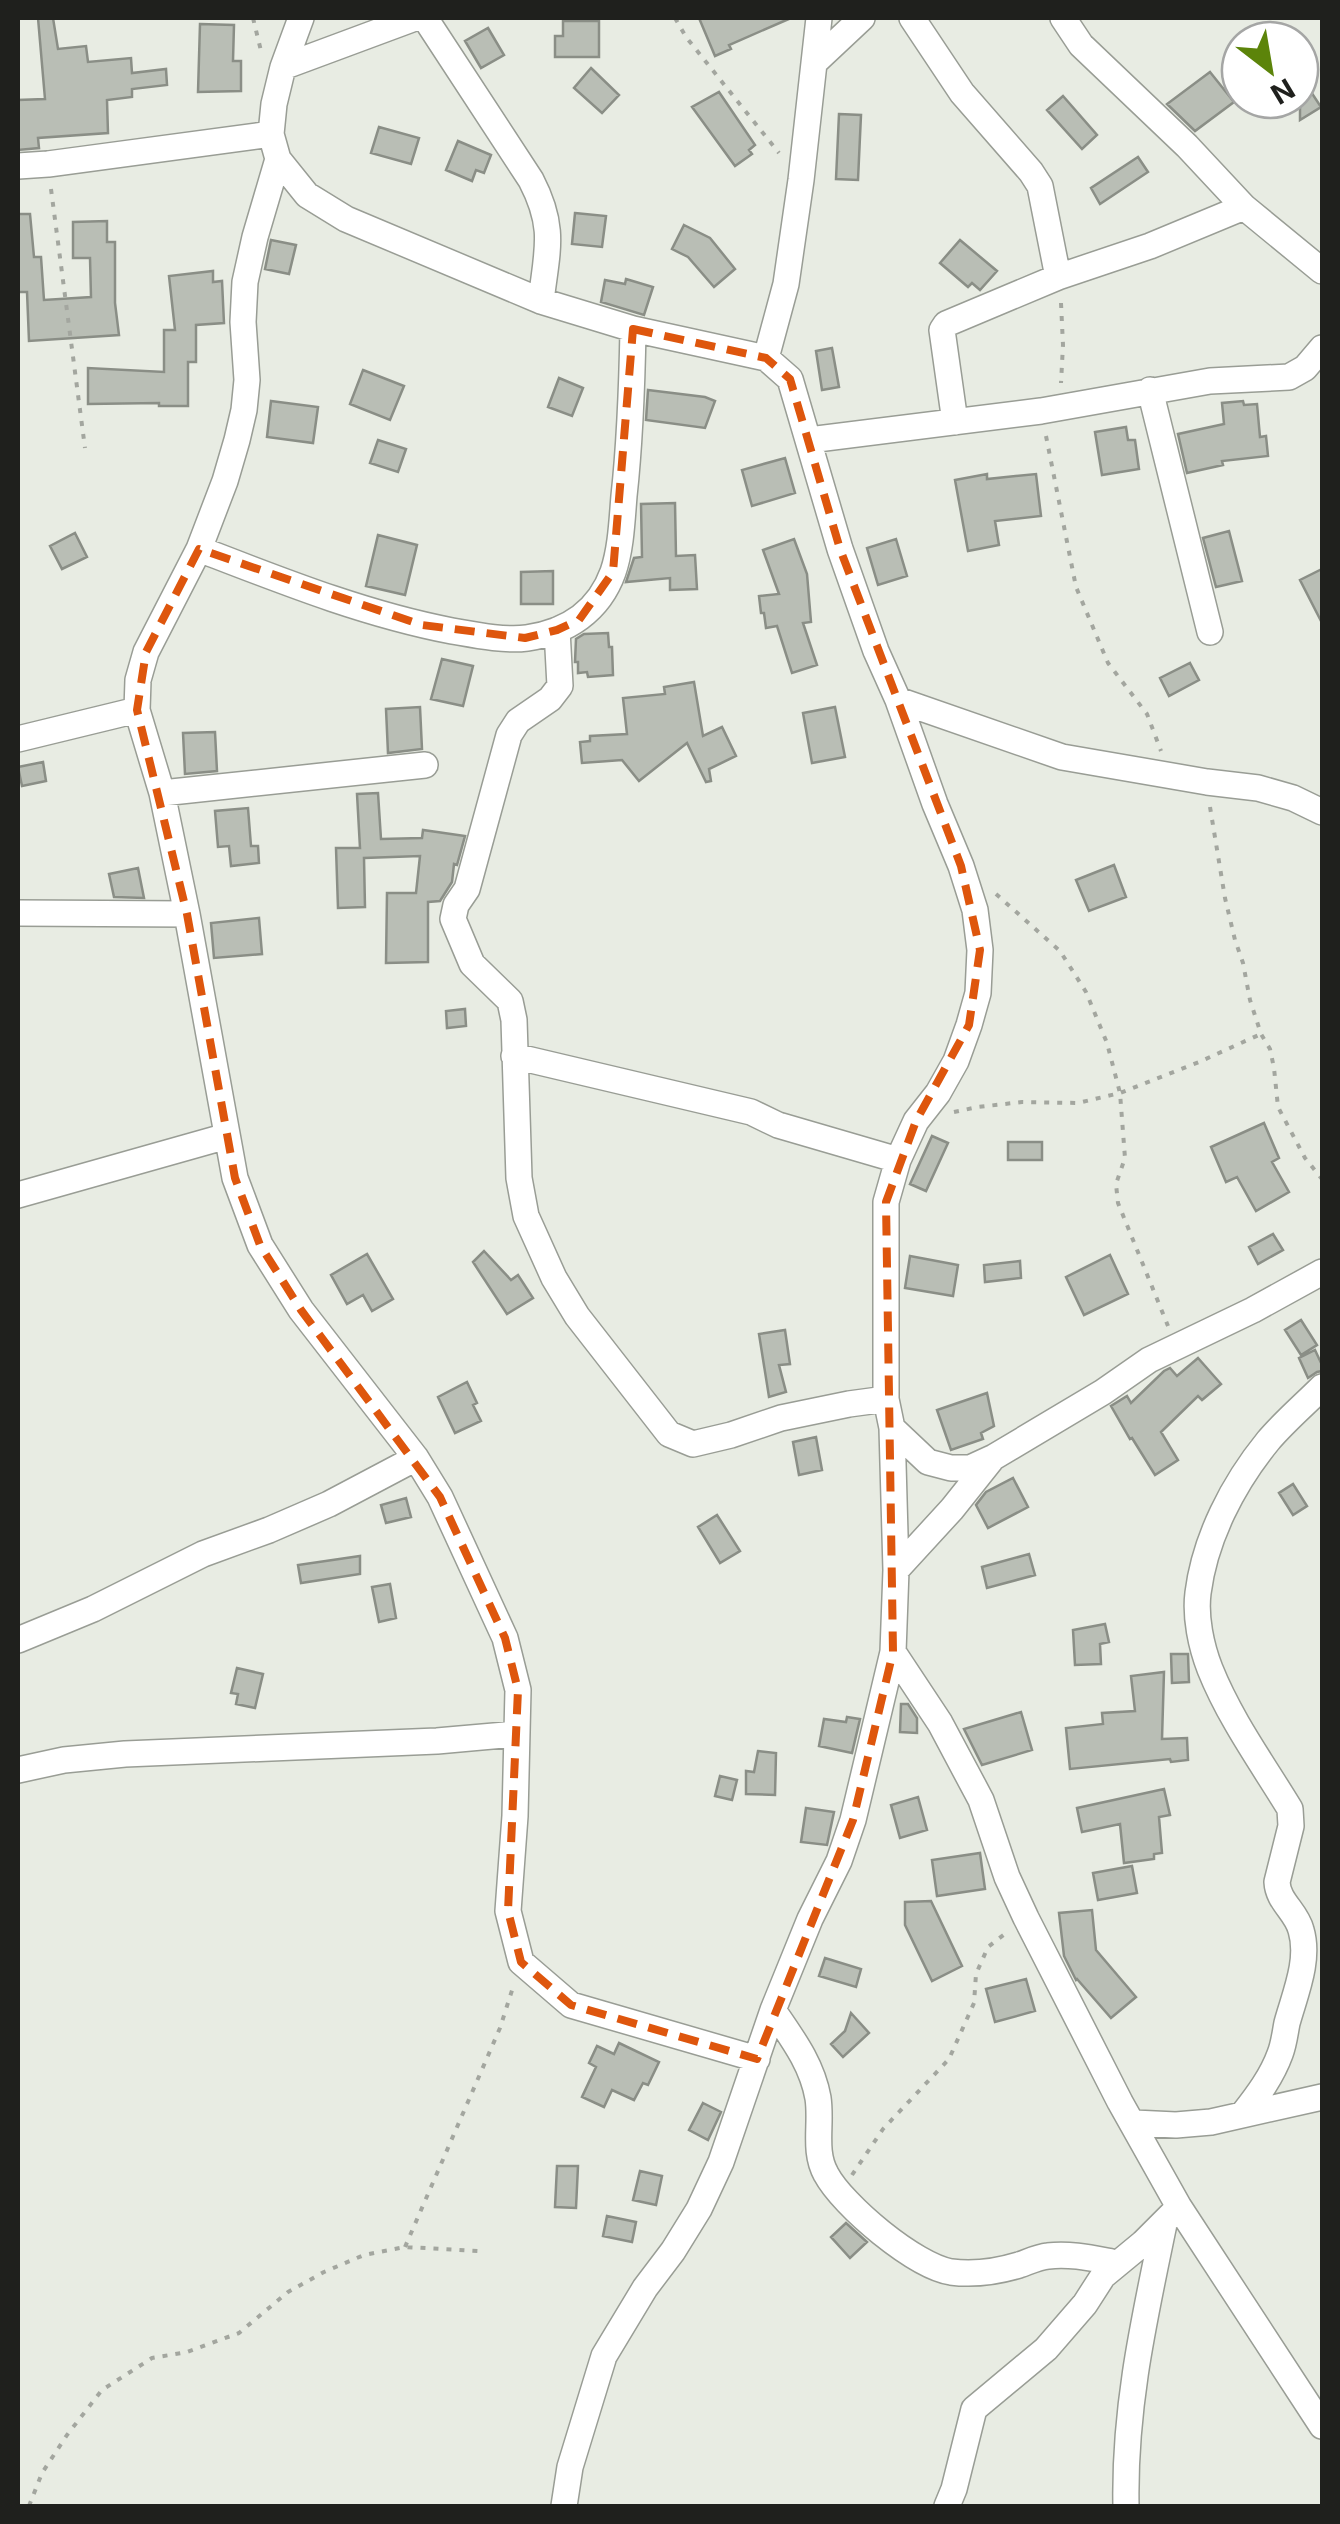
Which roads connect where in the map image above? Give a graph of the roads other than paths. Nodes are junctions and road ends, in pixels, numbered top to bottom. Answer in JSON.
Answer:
{"nodes":[{"id":1,"x":301,"y":18,"type":"edge"},
{"id":2,"x":414,"y":18,"type":"edge"},
{"id":3,"x":425,"y":18,"type":"edge"},
{"id":4,"x":819,"y":18,"type":"edge"},
{"id":5,"x":862,"y":18,"type":"edge"},
{"id":6,"x":912,"y":18,"type":"edge"},
{"id":7,"x":1063,"y":18,"type":"edge"},
{"id":8,"x":814,"y":63,"type":"junction"},
{"id":9,"x":283,"y":67,"type":"junction"},
{"id":10,"x":274,"y":146,"type":"junction"},
{"id":11,"x":18,"y":166,"type":"edge"},
{"id":12,"x":1244,"y":206,"type":"junction"},
{"id":13,"x":1322,"y":271,"type":"edge"},
{"id":14,"x":1058,"y":277,"type":"junction"},
{"id":15,"x":541,"y":301,"type":"junction"},
{"id":16,"x":633,"y":329,"type":"junction"},
{"id":17,"x":1322,"y":348,"type":"edge"},
{"id":18,"x":766,"y":358,"type":"junction"},
{"id":19,"x":1150,"y":390,"type":"junction"},
{"id":20,"x":956,"y":422,"type":"junction"},
{"id":21,"x":809,"y":440,"type":"junction"},
{"id":22,"x":199,"y":548,"type":"junction"},
{"id":23,"x":557,"y":630,"type":"junction"},
{"id":24,"x":1210,"y":632,"type":"dead end"},
{"id":25,"x":898,"y":700,"type":"junction"},
{"id":26,"x":137,"y":710,"type":"junction"},
{"id":27,"x":18,"y":738,"type":"edge"},
{"id":28,"x":426,"y":766,"type":"dead end"},
{"id":29,"x":162,"y":794,"type":"junction"},
{"id":30,"x":1322,"y":812,"type":"edge"},
{"id":31,"x":18,"y":912,"type":"edge"},
{"id":32,"x":187,"y":914,"type":"junction"},
{"id":33,"x":514,"y":1056,"type":"junction"},
{"id":34,"x":227,"y":1136,"type":"junction"},
{"id":35,"x":898,"y":1160,"type":"junction"},
{"id":36,"x":18,"y":1194,"type":"edge"},
{"id":37,"x":1322,"y":1272,"type":"edge"},
{"id":38,"x":1322,"y":1387,"type":"edge"},
{"id":39,"x":886,"y":1399,"type":"junction"},
{"id":40,"x":892,"y":1428,"type":"junction"},
{"id":41,"x":994,"y":1457,"type":"junction"},
{"id":42,"x":416,"y":1458,"type":"junction"},
{"id":43,"x":896,"y":1570,"type":"junction"},
{"id":44,"x":18,"y":1640,"type":"edge"},
{"id":45,"x":892,"y":1652,"type":"junction"},
{"id":46,"x":516,"y":1734,"type":"junction"},
{"id":47,"x":18,"y":1770,"type":"edge"},
{"id":48,"x":772,"y":2010,"type":"junction"},
{"id":49,"x":757,"y":2059,"type":"junction"},
{"id":50,"x":1322,"y":2096,"type":"edge"},
{"id":51,"x":1243,"y":2114,"type":"junction"},
{"id":52,"x":1134,"y":2123,"type":"junction"},
{"id":53,"x":1172,"y":2215,"type":"junction"},
{"id":54,"x":1117,"y":2263,"type":"junction"},
{"id":55,"x":1322,"y":2426,"type":"edge"},
{"id":56,"x":564,"y":2506,"type":"edge"},
{"id":57,"x":947,"y":2506,"type":"edge"},
{"id":58,"x":1126,"y":2506,"type":"edge"}],
"edges":[{"from":1,"to":9,"type":"street"},
{"from":2,"to":9,"type":"street"},
{"from":3,"to":15,"type":"street"},
{"from":4,"to":8,"type":"street"},
{"from":5,"to":8,"type":"street"},
{"from":6,"to":14,"type":"street"},
{"from":7,"to":12,"type":"street"},
{"from":8,"to":18,"type":"street"},
{"from":9,"to":10,"type":"street"},
{"from":10,"to":11,"type":"street"},
{"from":10,"to":15,"type":"street"},
{"from":10,"to":22,"type":"street"},
{"from":12,"to":13,"type":"street"},
{"from":12,"to":14,"type":"street"},
{"from":14,"to":20,"type":"street"},
{"from":15,"to":16,"type":"street"},
{"from":16,"to":18,"type":"street"},
{"from":16,"to":23,"type":"street"},
{"from":17,"to":19,"type":"street"},
{"from":18,"to":21,"type":"street"},
{"from":19,"to":20,"type":"street"},
{"from":19,"to":24,"type":"street"},
{"from":20,"to":21,"type":"street"},
{"from":21,"to":25,"type":"street"},
{"from":22,"to":23,"type":"street"},
{"from":22,"to":26,"type":"street"},
{"from":23,"to":33,"type":"street"},
{"from":25,"to":30,"type":"street"},
{"from":25,"to":35,"type":"street"},
{"from":26,"to":27,"type":"street"},
{"from":26,"to":29,"type":"street"},
{"from":28,"to":29,"type":"street"},
{"from":29,"to":32,"type":"street"},
{"from":31,"to":32,"type":"street"},
{"from":32,"to":34,"type":"street"},
{"from":33,"to":35,"type":"street"},
{"from":33,"to":39,"type":"street"},
{"from":34,"to":36,"type":"street"},
{"from":34,"to":42,"type":"street"},
{"from":35,"to":39,"type":"street"},
{"from":37,"to":41,"type":"street"},
{"from":38,"to":51,"type":"street"},
{"from":39,"to":40,"type":"street"},
{"from":40,"to":41,"type":"street"},
{"from":40,"to":43,"type":"street"},
{"from":41,"to":43,"type":"street"},
{"from":42,"to":44,"type":"street"},
{"from":42,"to":46,"type":"street"},
{"from":43,"to":45,"type":"street"},
{"from":45,"to":48,"type":"street"},
{"from":45,"to":52,"type":"street"},
{"from":46,"to":47,"type":"street"},
{"from":46,"to":49,"type":"street"},
{"from":48,"to":49,"type":"street"},
{"from":48,"to":54,"type":"street"},
{"from":49,"to":56,"type":"street"},
{"from":50,"to":51,"type":"street"},
{"from":51,"to":52,"type":"street"},
{"from":52,"to":53,"type":"street"},
{"from":53,"to":54,"type":"street"},
{"from":53,"to":55,"type":"street"},
{"from":53,"to":58,"type":"street"},
{"from":54,"to":57,"type":"street"}]}
